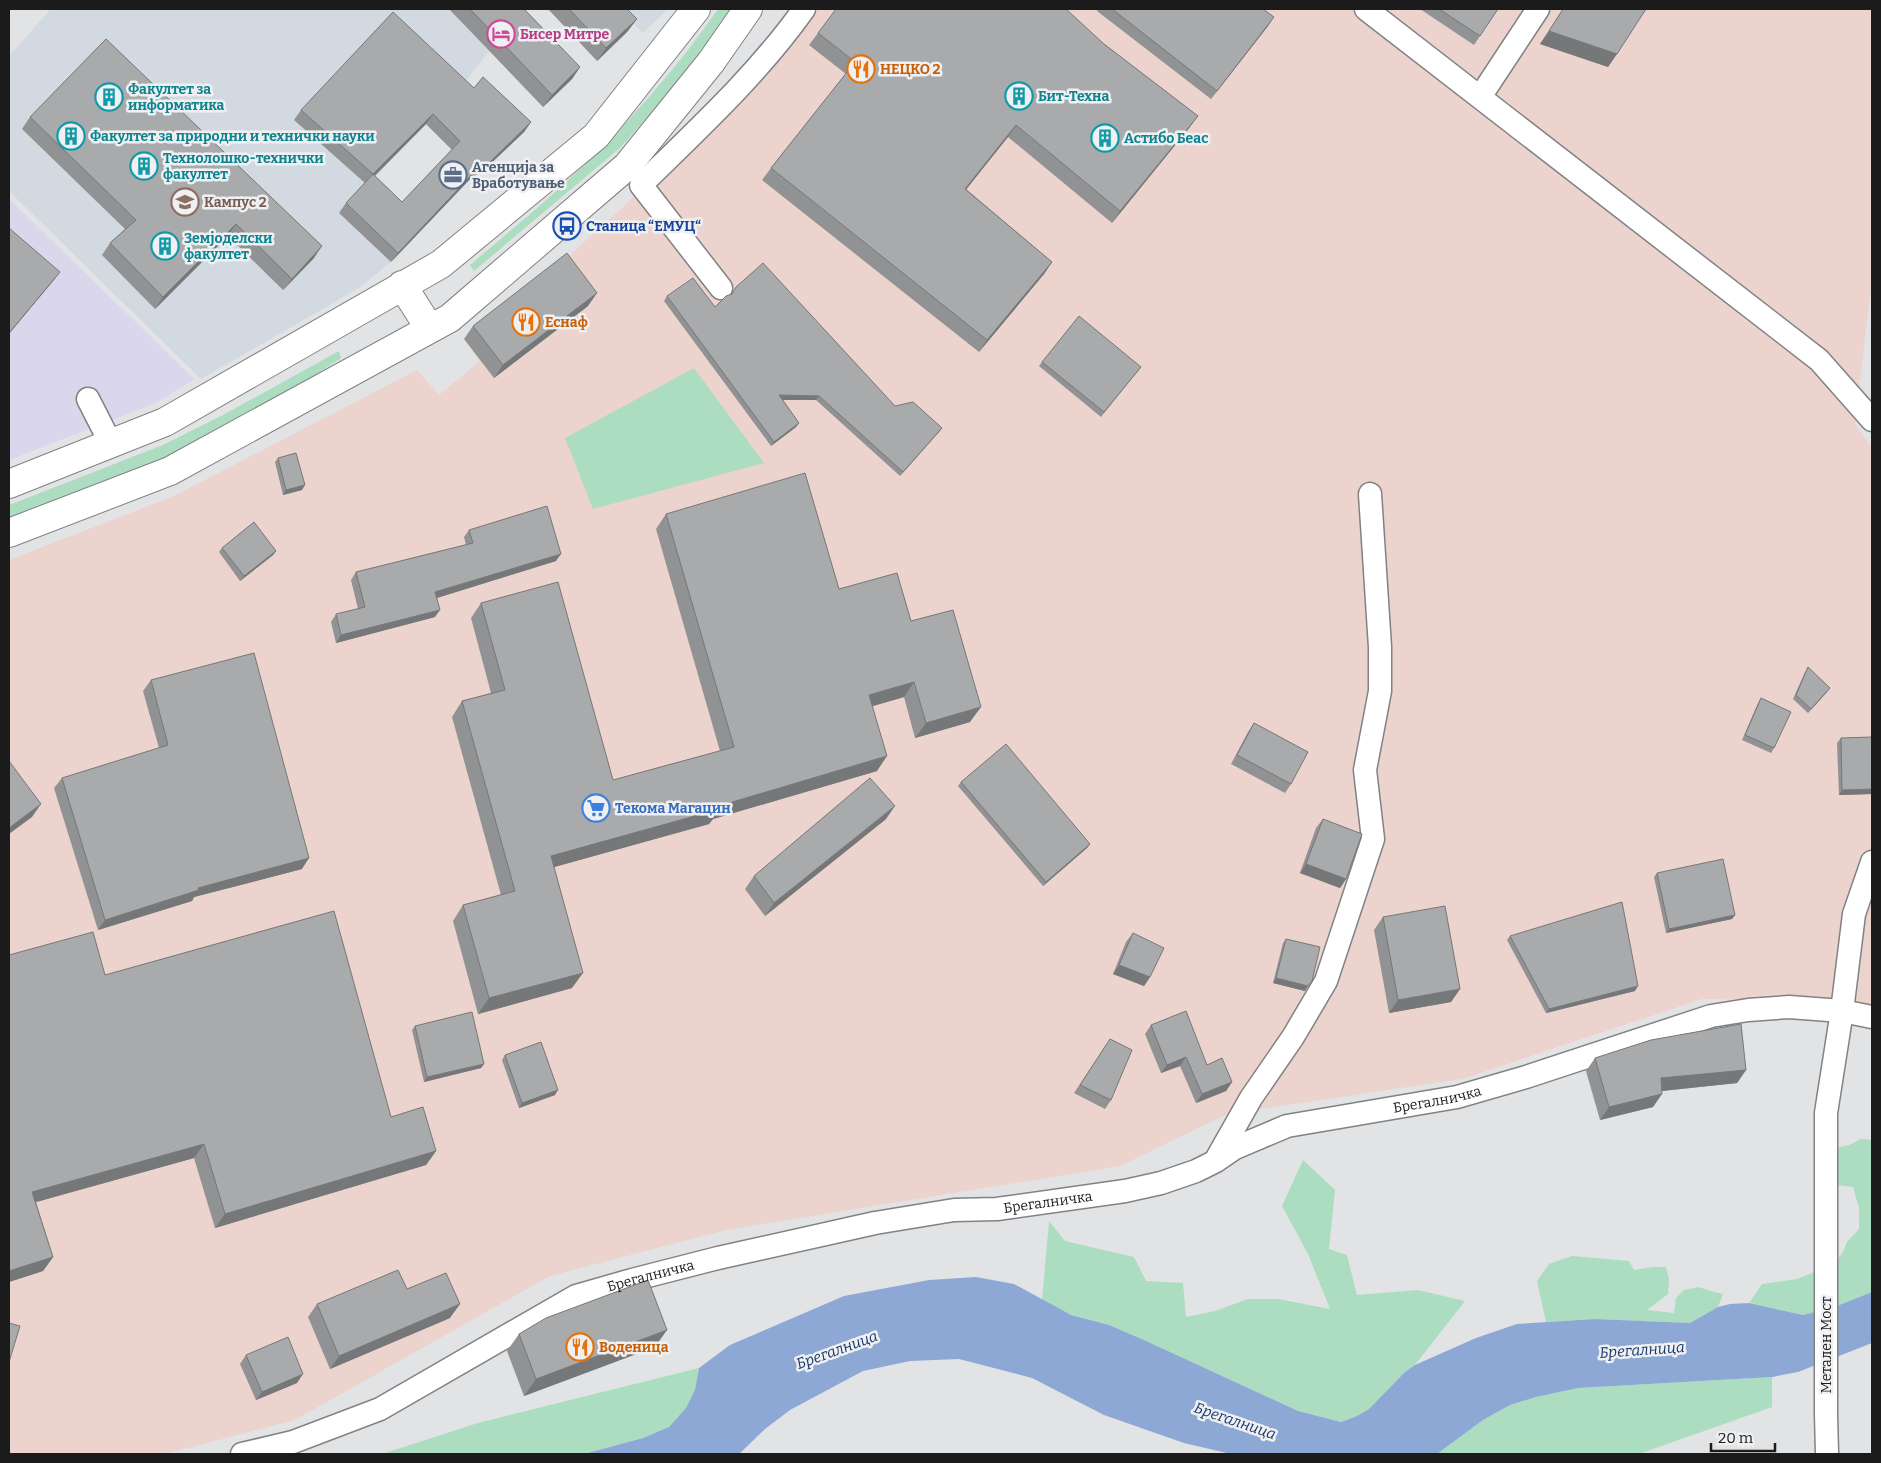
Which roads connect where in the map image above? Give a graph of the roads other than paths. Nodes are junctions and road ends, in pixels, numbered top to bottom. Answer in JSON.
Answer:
{"nodes":[{"id":1,"x":696,"y":9,"type":"edge"},
{"id":2,"x":748,"y":9,"type":"edge"},
{"id":3,"x":804,"y":9,"type":"edge"},
{"id":4,"x":1366,"y":9,"type":"edge"},
{"id":5,"x":1538,"y":9,"type":"edge"},
{"id":6,"x":1480,"y":97,"type":"junction"},
{"id":7,"x":402,"y":285,"type":"junction"},
{"id":8,"x":720,"y":288,"type":"dead end"},
{"id":9,"x":430,"y":329,"type":"junction"},
{"id":10,"x":88,"y":399,"type":"dead end"},
{"id":11,"x":1872,"y":420,"type":"edge"},
{"id":12,"x":111,"y":444,"type":"junction"},
{"id":13,"x":9,"y":484,"type":"edge"},
{"id":14,"x":1370,"y":494,"type":"dead end"},
{"id":15,"x":9,"y":533,"type":"edge"},
{"id":16,"x":1872,"y":862,"type":"edge"},
{"id":17,"x":1842,"y":1011,"type":"junction"},
{"id":18,"x":1872,"y":1017,"type":"edge"},
{"id":19,"x":1216,"y":1161,"type":"junction"},
{"id":20,"x":242,"y":1454,"type":"edge"},
{"id":21,"x":1827,"y":1454,"type":"edge"}],
"edges":[{"from":1,"to":7,"type":"main road"},
{"from":2,"to":9,"type":"main road"},
{"from":3,"to":8,"type":"street"},
{"from":4,"to":6,"type":"street"},
{"from":5,"to":6,"type":"street"},
{"from":6,"to":11,"type":"street"},
{"from":7,"to":9,"type":"main road"},
{"from":7,"to":12,"type":"main road"},
{"from":9,"to":15,"type":"main road"},
{"from":10,"to":12,"type":"street"},
{"from":12,"to":13,"type":"main road"},
{"from":14,"to":19,"type":"street"},
{"from":16,"to":17,"type":"street","name":"Метален Мост"},
{"from":17,"to":18,"type":"street","name":"Брегалничка"},
{"from":17,"to":19,"type":"street","name":"Брегалничка"},
{"from":17,"to":21,"type":"street","name":"Метален Мост"},
{"from":19,"to":20,"type":"street","name":"Брегалничка"}]}
